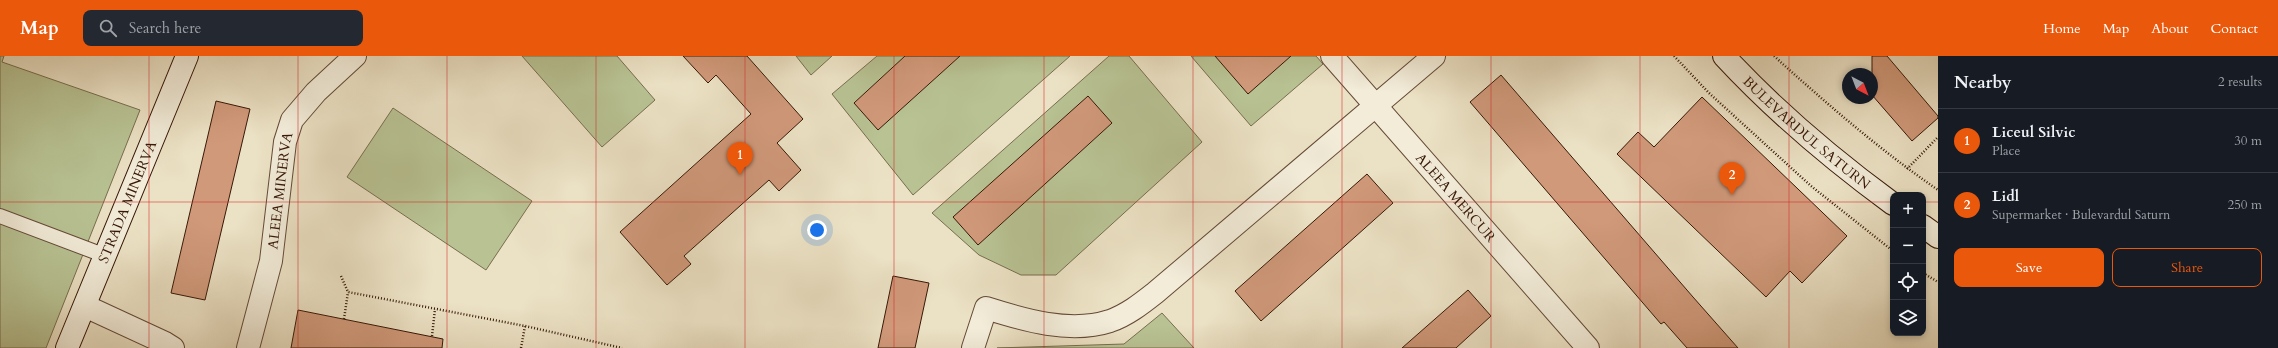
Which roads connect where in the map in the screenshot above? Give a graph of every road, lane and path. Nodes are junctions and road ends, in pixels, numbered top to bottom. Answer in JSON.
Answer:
{"nodes":[{"id":1,"x":188,"y":56,"type":"edge"},
{"id":2,"x":355,"y":56,"type":"edge"},
{"id":3,"x":1332,"y":56,"type":"edge"},
{"id":4,"x":1434,"y":56,"type":"edge"},
{"id":5,"x":1674,"y":56,"type":"edge"},
{"id":6,"x":1724,"y":56,"type":"edge"},
{"id":7,"x":1774,"y":56,"type":"edge"},
{"id":8,"x":1375,"y":106,"type":"junction"},
{"id":9,"x":1938,"y":137,"type":"edge"},
{"id":10,"x":1907,"y":169,"type":"junction"},
{"id":11,"x":1938,"y":190,"type":"edge"},
{"id":12,"x":1890,"y":202,"type":"edge"},
{"id":13,"x":0,"y":216,"type":"edge"},
{"id":14,"x":1926,"y":228,"type":"edge"},
{"id":15,"x":1938,"y":238,"type":"edge"},
{"id":16,"x":1890,"y":249,"type":"edge"},
{"id":17,"x":106,"y":256,"type":"junction"},
{"id":18,"x":1926,"y":275,"type":"edge"},
{"id":19,"x":341,"y":276,"type":"dead end"},
{"id":20,"x":1938,"y":282,"type":"edge"},
{"id":21,"x":348,"y":292,"type":"junction"},
{"id":22,"x":85,"y":306,"type":"junction"},
{"id":23,"x":435,"y":309,"type":"junction"},
{"id":24,"x":344,"y":319,"type":"dead end"},
{"id":25,"x":525,"y":326,"type":"junction"},
{"id":26,"x":432,"y":336,"type":"dead end"},
{"id":27,"x":67,"y":348,"type":"edge"},
{"id":28,"x":173,"y":348,"type":"edge"},
{"id":29,"x":248,"y":348,"type":"edge"},
{"id":30,"x":521,"y":348,"type":"edge"},
{"id":31,"x":622,"y":348,"type":"edge"},
{"id":32,"x":973,"y":348,"type":"edge"},
{"id":33,"x":1588,"y":348,"type":"edge"}],
"edges":[{"from":1,"to":17,"type":"street","name":"STRADA MINERVA"},
{"from":2,"to":29,"type":"street","name":"ALEEA MINERVA"},
{"from":3,"to":8,"type":"street"},
{"from":4,"to":8,"type":"street"},
{"from":5,"to":16,"type":"path"},
{"from":6,"to":12,"type":"street","name":"BULEVARDUL SATURN"},
{"from":7,"to":10,"type":"path"},
{"from":8,"to":32,"type":"street"},
{"from":8,"to":33,"type":"street","name":"ALEEA MERCUR"},
{"from":9,"to":10,"type":"path"},
{"from":10,"to":11,"type":"path"},
{"from":13,"to":17,"type":"lane"},
{"from":14,"to":15,"type":"street"},
{"from":17,"to":22,"type":"street","name":"STRADA MINERVA"},
{"from":18,"to":20,"type":"path"},
{"from":19,"to":21,"type":"path"},
{"from":21,"to":23,"type":"path"},
{"from":21,"to":24,"type":"path"},
{"from":22,"to":27,"type":"street","name":"STRADA MINERVA"},
{"from":22,"to":28,"type":"street"},
{"from":23,"to":25,"type":"path"},
{"from":23,"to":26,"type":"path"},
{"from":25,"to":30,"type":"path"},
{"from":25,"to":31,"type":"path"}]}
